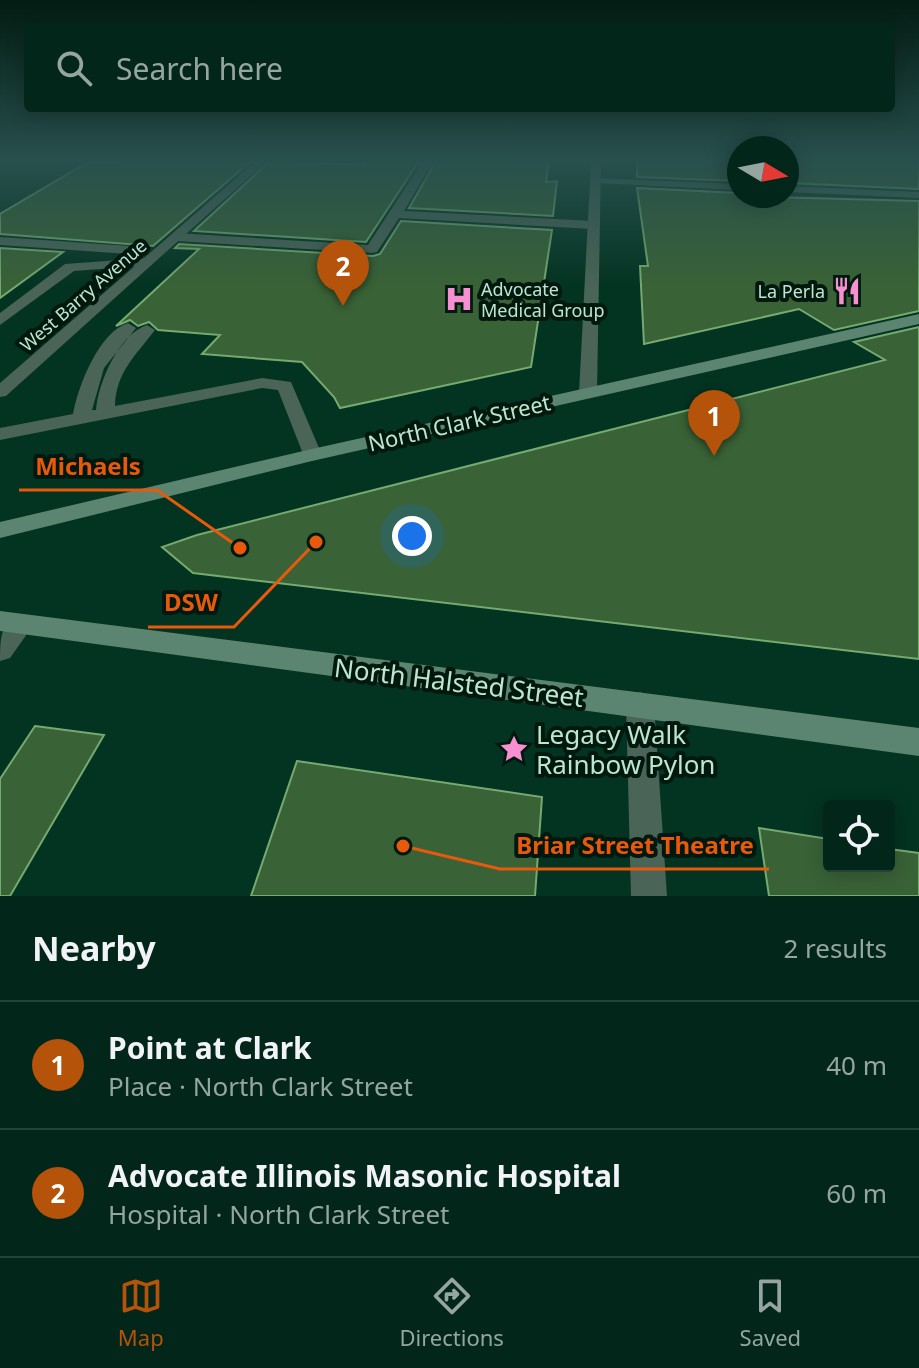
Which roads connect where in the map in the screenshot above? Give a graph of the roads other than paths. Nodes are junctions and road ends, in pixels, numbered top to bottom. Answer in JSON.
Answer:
{"nodes":[{"id":1,"x":215,"y":203,"type":"edge"},
{"id":2,"x":403,"y":203,"type":"edge"},
{"id":3,"x":594,"y":203,"type":"edge"},
{"id":4,"x":396,"y":214,"type":"junction"},
{"id":5,"x":593,"y":225,"type":"junction"},
{"id":6,"x":176,"y":237,"type":"junction"},
{"id":7,"x":0,"y":241,"type":"edge"},
{"id":8,"x":153,"y":257,"type":"junction"},
{"id":9,"x":919,"y":319,"type":"edge"},
{"id":10,"x":0,"y":320,"type":"edge"},
{"id":11,"x":128,"y":328,"type":"dead end"},
{"id":12,"x":147,"y":330,"type":"dead end"},
{"id":13,"x":0,"y":392,"type":"edge"},
{"id":14,"x":588,"y":393,"type":"junction"},
{"id":15,"x":105,"y":413,"type":"junction"},
{"id":16,"x":82,"y":417,"type":"junction"},
{"id":17,"x":0,"y":434,"type":"edge"},
{"id":18,"x":312,"y":455,"type":"junction"},
{"id":19,"x":0,"y":530,"type":"edge"},
{"id":20,"x":10,"y":622,"type":"edge"},
{"id":21,"x":0,"y":650,"type":"edge"},
{"id":22,"x":640,"y":705,"type":"junction"},
{"id":23,"x":919,"y":742,"type":"edge"},
{"id":24,"x":649,"y":896,"type":"edge"}],
"edges":[{"from":1,"to":6,"type":"street","name":"West Barry Avenue"},
{"from":2,"to":4,"type":"street"},
{"from":3,"to":5,"type":"street"},
{"from":4,"to":5,"type":"street"},
{"from":4,"to":6,"type":"street"},
{"from":5,"to":14,"type":"street"},
{"from":6,"to":8,"type":"street","name":"West Barry Avenue"},
{"from":7,"to":8,"type":"street"},
{"from":8,"to":10,"type":"street"},
{"from":8,"to":13,"type":"street","name":"West Barry Avenue"},
{"from":9,"to":14,"type":"main road","name":"North Clark Street"},
{"from":11,"to":16,"type":"street"},
{"from":12,"to":15,"type":"street"},
{"from":14,"to":18,"type":"main road","name":"North Clark Street"},
{"from":15,"to":16,"type":"street"},
{"from":15,"to":18,"type":"street"},
{"from":16,"to":17,"type":"street"},
{"from":18,"to":19,"type":"main road","name":"North Clark Street"},
{"from":20,"to":21,"type":"street"},
{"from":20,"to":22,"type":"main road","name":"North Halsted Street"},
{"from":22,"to":23,"type":"main road","name":"North Halsted Street"},
{"from":22,"to":24,"type":"street"}]}
